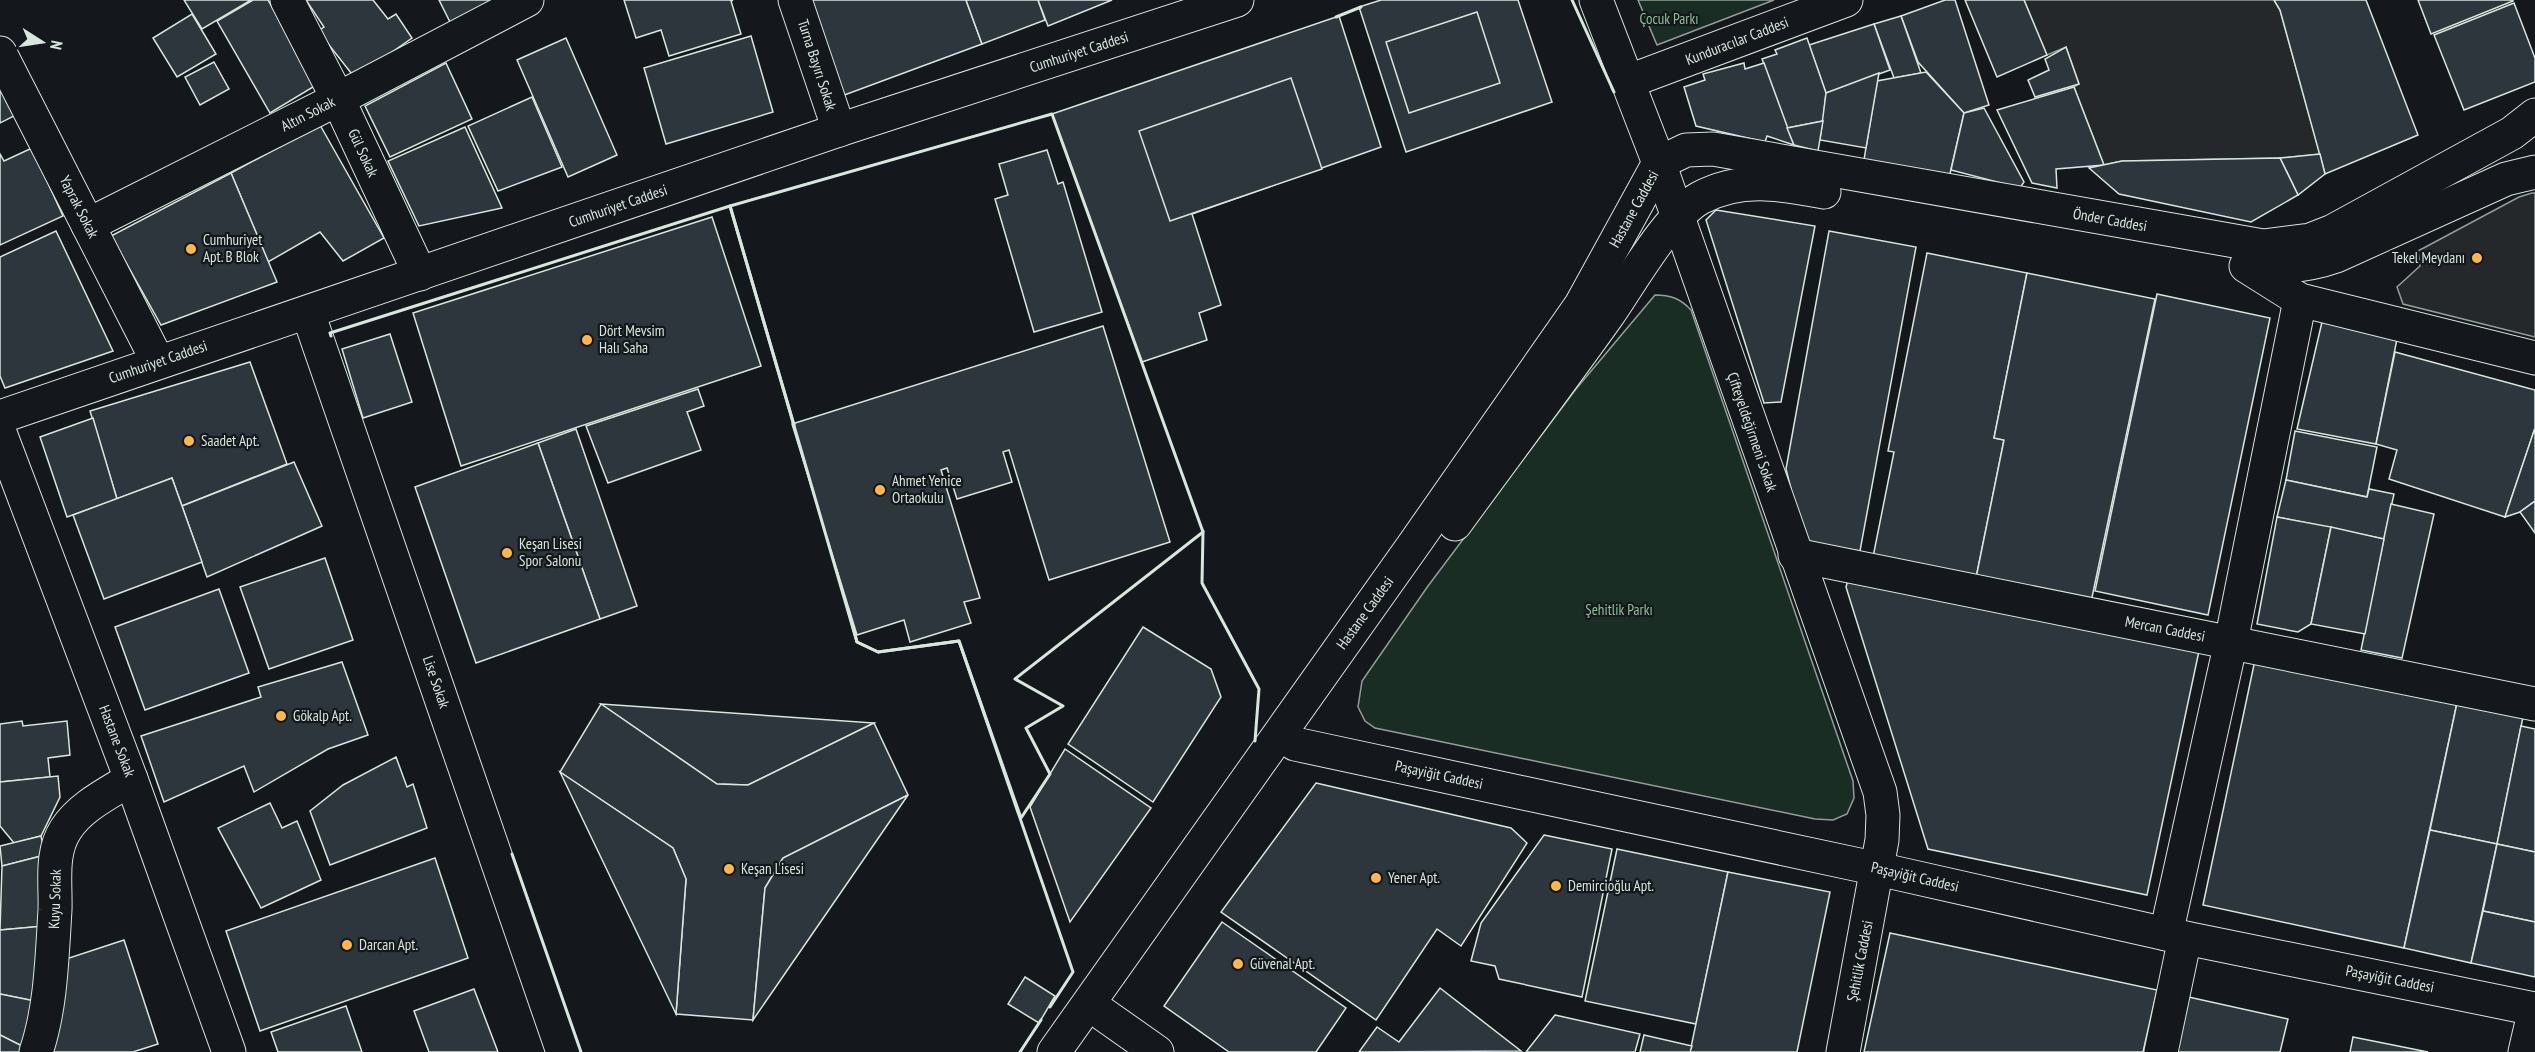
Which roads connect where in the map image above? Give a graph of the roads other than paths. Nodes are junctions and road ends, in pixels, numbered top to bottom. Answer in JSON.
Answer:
{"nodes":[{"id":1,"x":287,"y":0,"type":"edge"},
{"id":2,"x":527,"y":0,"type":"edge"},
{"id":3,"x":795,"y":0,"type":"edge"},
{"id":4,"x":1237,"y":0,"type":"edge"},
{"id":5,"x":1596,"y":0,"type":"edge"},
{"id":6,"x":1846,"y":0,"type":"edge"},
{"id":7,"x":0,"y":53,"type":"edge"},
{"id":8,"x":1627,"y":82,"type":"junction"},
{"id":9,"x":338,"y":99,"type":"junction"},
{"id":10,"x":2535,"y":115,"type":"edge"},
{"id":11,"x":839,"y":130,"type":"junction"},
{"id":12,"x":1659,"y":163,"type":"junction"},
{"id":13,"x":2535,"y":172,"type":"edge"},
{"id":14,"x":1677,"y":215,"type":"junction"},
{"id":15,"x":88,"y":225,"type":"junction"},
{"id":16,"x":2246,"y":266,"type":"junction"},
{"id":17,"x":420,"y":274,"type":"junction"},
{"id":18,"x":2300,"y":300,"type":"junction"},
{"id":19,"x":308,"y":313,"type":"junction"},
{"id":20,"x":2535,"y":358,"type":"edge"},
{"id":21,"x":158,"y":362,"type":"junction"},
{"id":22,"x":0,"y":417,"type":"edge"},
{"id":23,"x":0,"y":433,"type":"edge"},
{"id":24,"x":1795,"y":555,"type":"junction"},
{"id":25,"x":2231,"y":642,"type":"junction"},
{"id":26,"x":2535,"y":705,"type":"edge"},
{"id":27,"x":1294,"y":744,"type":"junction"},
{"id":28,"x":131,"y":779,"type":"junction"},
{"id":29,"x":1878,"y":869,"type":"junction"},
{"id":30,"x":2175,"y":936,"type":"junction"},
{"id":31,"x":2535,"y":1009,"type":"edge"},
{"id":32,"x":1102,"y":1014,"type":"junction"},
{"id":33,"x":36,"y":1052,"type":"edge"},
{"id":34,"x":229,"y":1052,"type":"edge"},
{"id":35,"x":563,"y":1052,"type":"edge"},
{"id":36,"x":1054,"y":1052,"type":"edge"},
{"id":37,"x":1076,"y":1052,"type":"edge"},
{"id":38,"x":1157,"y":1052,"type":"edge"},
{"id":39,"x":1843,"y":1052,"type":"edge"},
{"id":40,"x":2161,"y":1052,"type":"edge"},
{"id":41,"x":2525,"y":1052,"type":"edge"}],
"edges":[{"from":1,"to":9,"type":"main road","name":"Gül Sokak"},
{"from":2,"to":9,"type":"main road","name":"Altın Sokak"},
{"from":3,"to":11,"type":"main road","name":"Turna Bayırı Sokak"},
{"from":4,"to":11,"type":"main road","name":"Cumhuriyet Caddesi"},
{"from":5,"to":8,"type":"main road","name":"Çifteyeldeğirmeni Sokak"},
{"from":6,"to":8,"type":"main road","name":"Kunduracılar Caddesi"},
{"from":7,"to":15,"type":"main road","name":"Yaprak Sokak"},
{"from":8,"to":12,"type":"main road","name":"Çifteyeldeğirmeni Sokak"},
{"from":9,"to":15,"type":"main road","name":"Altın Sokak"},
{"from":9,"to":17,"type":"main road","name":"Gül Sokak"},
{"from":10,"to":12,"type":"main road","name":"Önder Caddesi"},
{"from":11,"to":17,"type":"main road","name":"Cumhuriyet Caddesi"},
{"from":12,"to":14,"type":"main road","name":"Çifteyeldeğirmeni Sokak"},
{"from":12,"to":36,"type":"main road","name":"Hastane Caddesi"},
{"from":13,"to":16,"type":"main road","name":"Önder Caddesi"},
{"from":14,"to":16,"type":"main road","name":"Önder Caddesi"},
{"from":14,"to":24,"type":"main road","name":"Çifteyeldeğirmeni Sokak"},
{"from":14,"to":27,"type":"main road","name":"Hastane Caddesi"},
{"from":15,"to":21,"type":"main road","name":"Yaprak Sokak"},
{"from":16,"to":18,"type":"main road"},
{"from":17,"to":19,"type":"main road","name":"Cumhuriyet Caddesi"},
{"from":18,"to":20,"type":"main road"},
{"from":18,"to":25,"type":"main road"},
{"from":19,"to":21,"type":"main road","name":"Cumhuriyet Caddesi"},
{"from":19,"to":35,"type":"main road","name":"Lise Sokak"},
{"from":21,"to":22,"type":"main road","name":"Cumhuriyet Caddesi"},
{"from":23,"to":28,"type":"main road","name":"Hastane Sokak"},
{"from":24,"to":25,"type":"main road","name":"Mercan Caddesi"},
{"from":24,"to":29,"type":"main road","name":"Çifteyeldeğirmeni Sokak"},
{"from":25,"to":26,"type":"main road","name":"Mercan Caddesi"},
{"from":25,"to":30,"type":"main road"},
{"from":27,"to":29,"type":"main road","name":"Paşayiğit Caddesi"},
{"from":27,"to":32,"type":"main road","name":"Hastane Caddesi"},
{"from":28,"to":33,"type":"main road","name":"Kuyu Sokak"},
{"from":28,"to":34,"type":"main road","name":"Hastane Sokak"},
{"from":29,"to":30,"type":"main road","name":"Paşayiğit Caddesi"},
{"from":29,"to":39,"type":"main road","name":"Şehitlik Caddesi"},
{"from":30,"to":31,"type":"main road","name":"Paşayiğit Caddesi"},
{"from":30,"to":40,"type":"main road"},
{"from":31,"to":41,"type":"main road"},
{"from":32,"to":37,"type":"main road","name":"Hastane Caddesi"},
{"from":32,"to":38,"type":"main road"}]}
